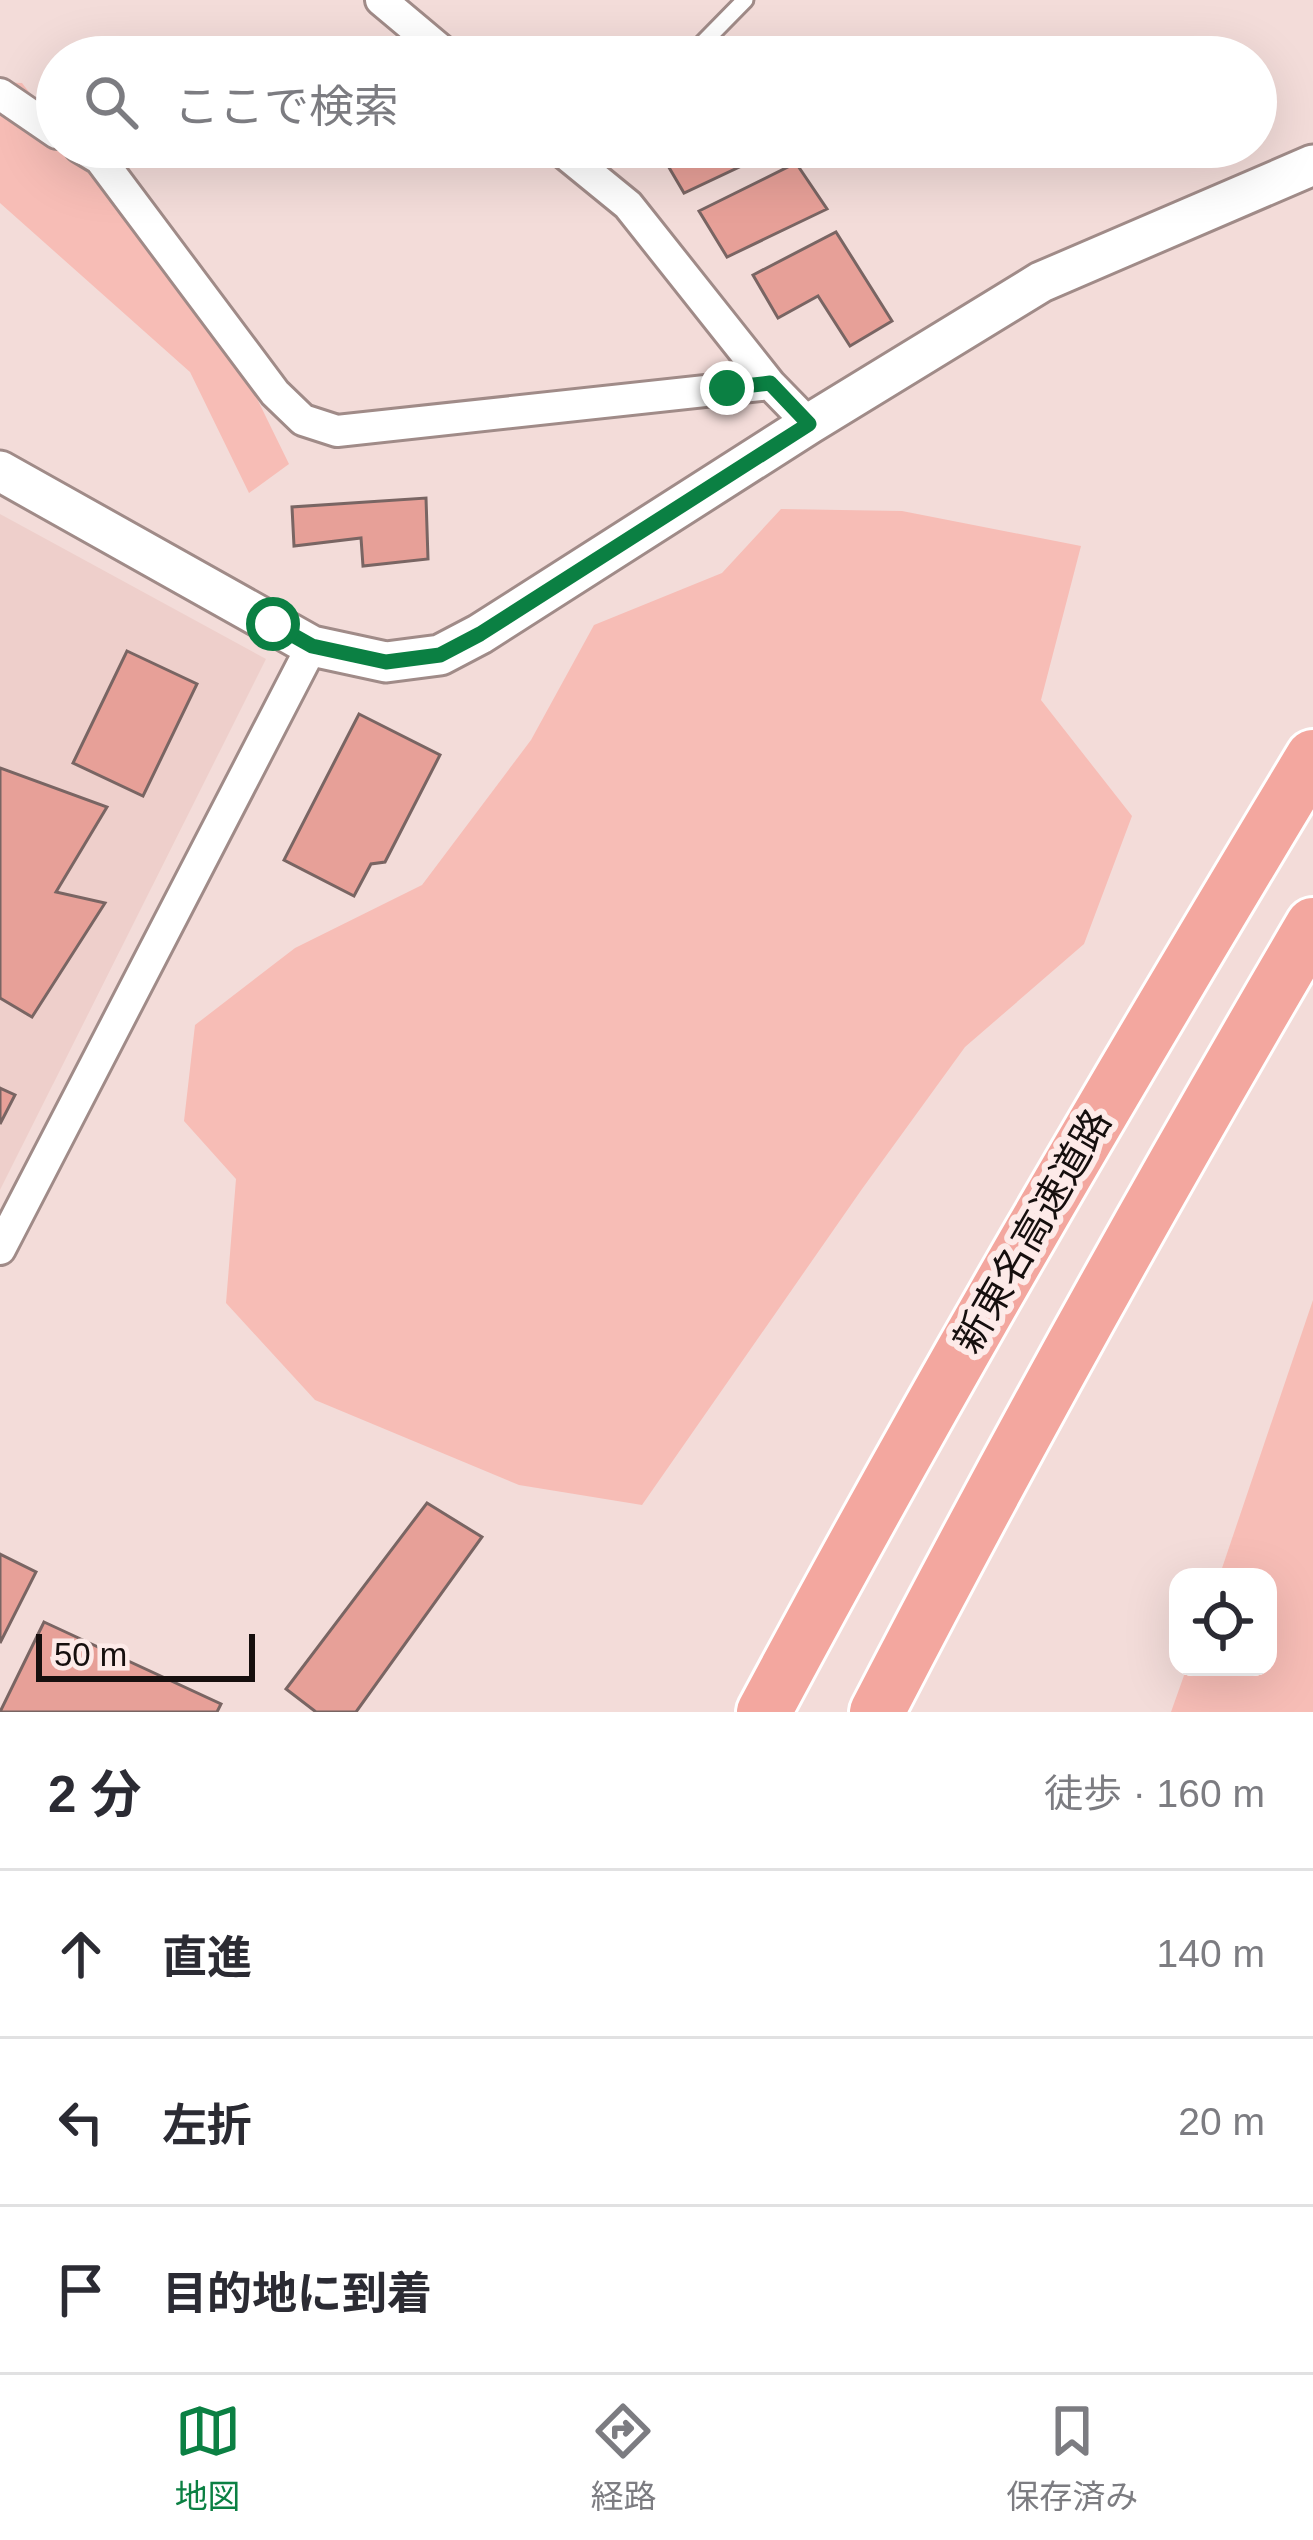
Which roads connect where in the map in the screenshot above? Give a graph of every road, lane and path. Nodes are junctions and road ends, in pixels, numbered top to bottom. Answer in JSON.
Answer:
{"nodes":[{"id":1,"x":380,"y":0,"type":"edge"},
{"id":2,"x":745,"y":0,"type":"edge"},
{"id":3,"x":424,"y":36,"type":"edge"},
{"id":4,"x":710,"y":36,"type":"edge"},
{"id":5,"x":0,"y":94,"type":"edge"},
{"id":6,"x":36,"y":119,"type":"edge"},
{"id":7,"x":1313,"y":165,"type":"edge"},
{"id":8,"x":107,"y":168,"type":"edge"},
{"id":9,"x":592,"y":168,"type":"edge"},
{"id":10,"x":770,"y":383,"type":"junction"},
{"id":11,"x":809,"y":424,"type":"junction"},
{"id":12,"x":0,"y":472,"type":"edge"},
{"id":13,"x":312,"y":646,"type":"junction"},
{"id":14,"x":1313,"y":757,"type":"edge"},
{"id":15,"x":1313,"y":925,"type":"edge"},
{"id":16,"x":0,"y":1249,"type":"edge"},
{"id":17,"x":764,"y":1712,"type":"edge"},
{"id":18,"x":877,"y":1712,"type":"edge"}],
"edges":[{"from":1,"to":3,"type":"street"},
{"from":2,"to":4,"type":"lane"},
{"from":5,"to":6,"type":"street"},
{"from":7,"to":11,"type":"street"},
{"from":8,"to":10,"type":"street"},
{"from":9,"to":10,"type":"street"},
{"from":10,"to":11,"type":"street"},
{"from":11,"to":13,"type":"street"},
{"from":12,"to":13,"type":"street"},
{"from":13,"to":16,"type":"street"},
{"from":14,"to":17,"type":"highway","name":"新東名高速道路"},
{"from":15,"to":18,"type":"highway"}]}
